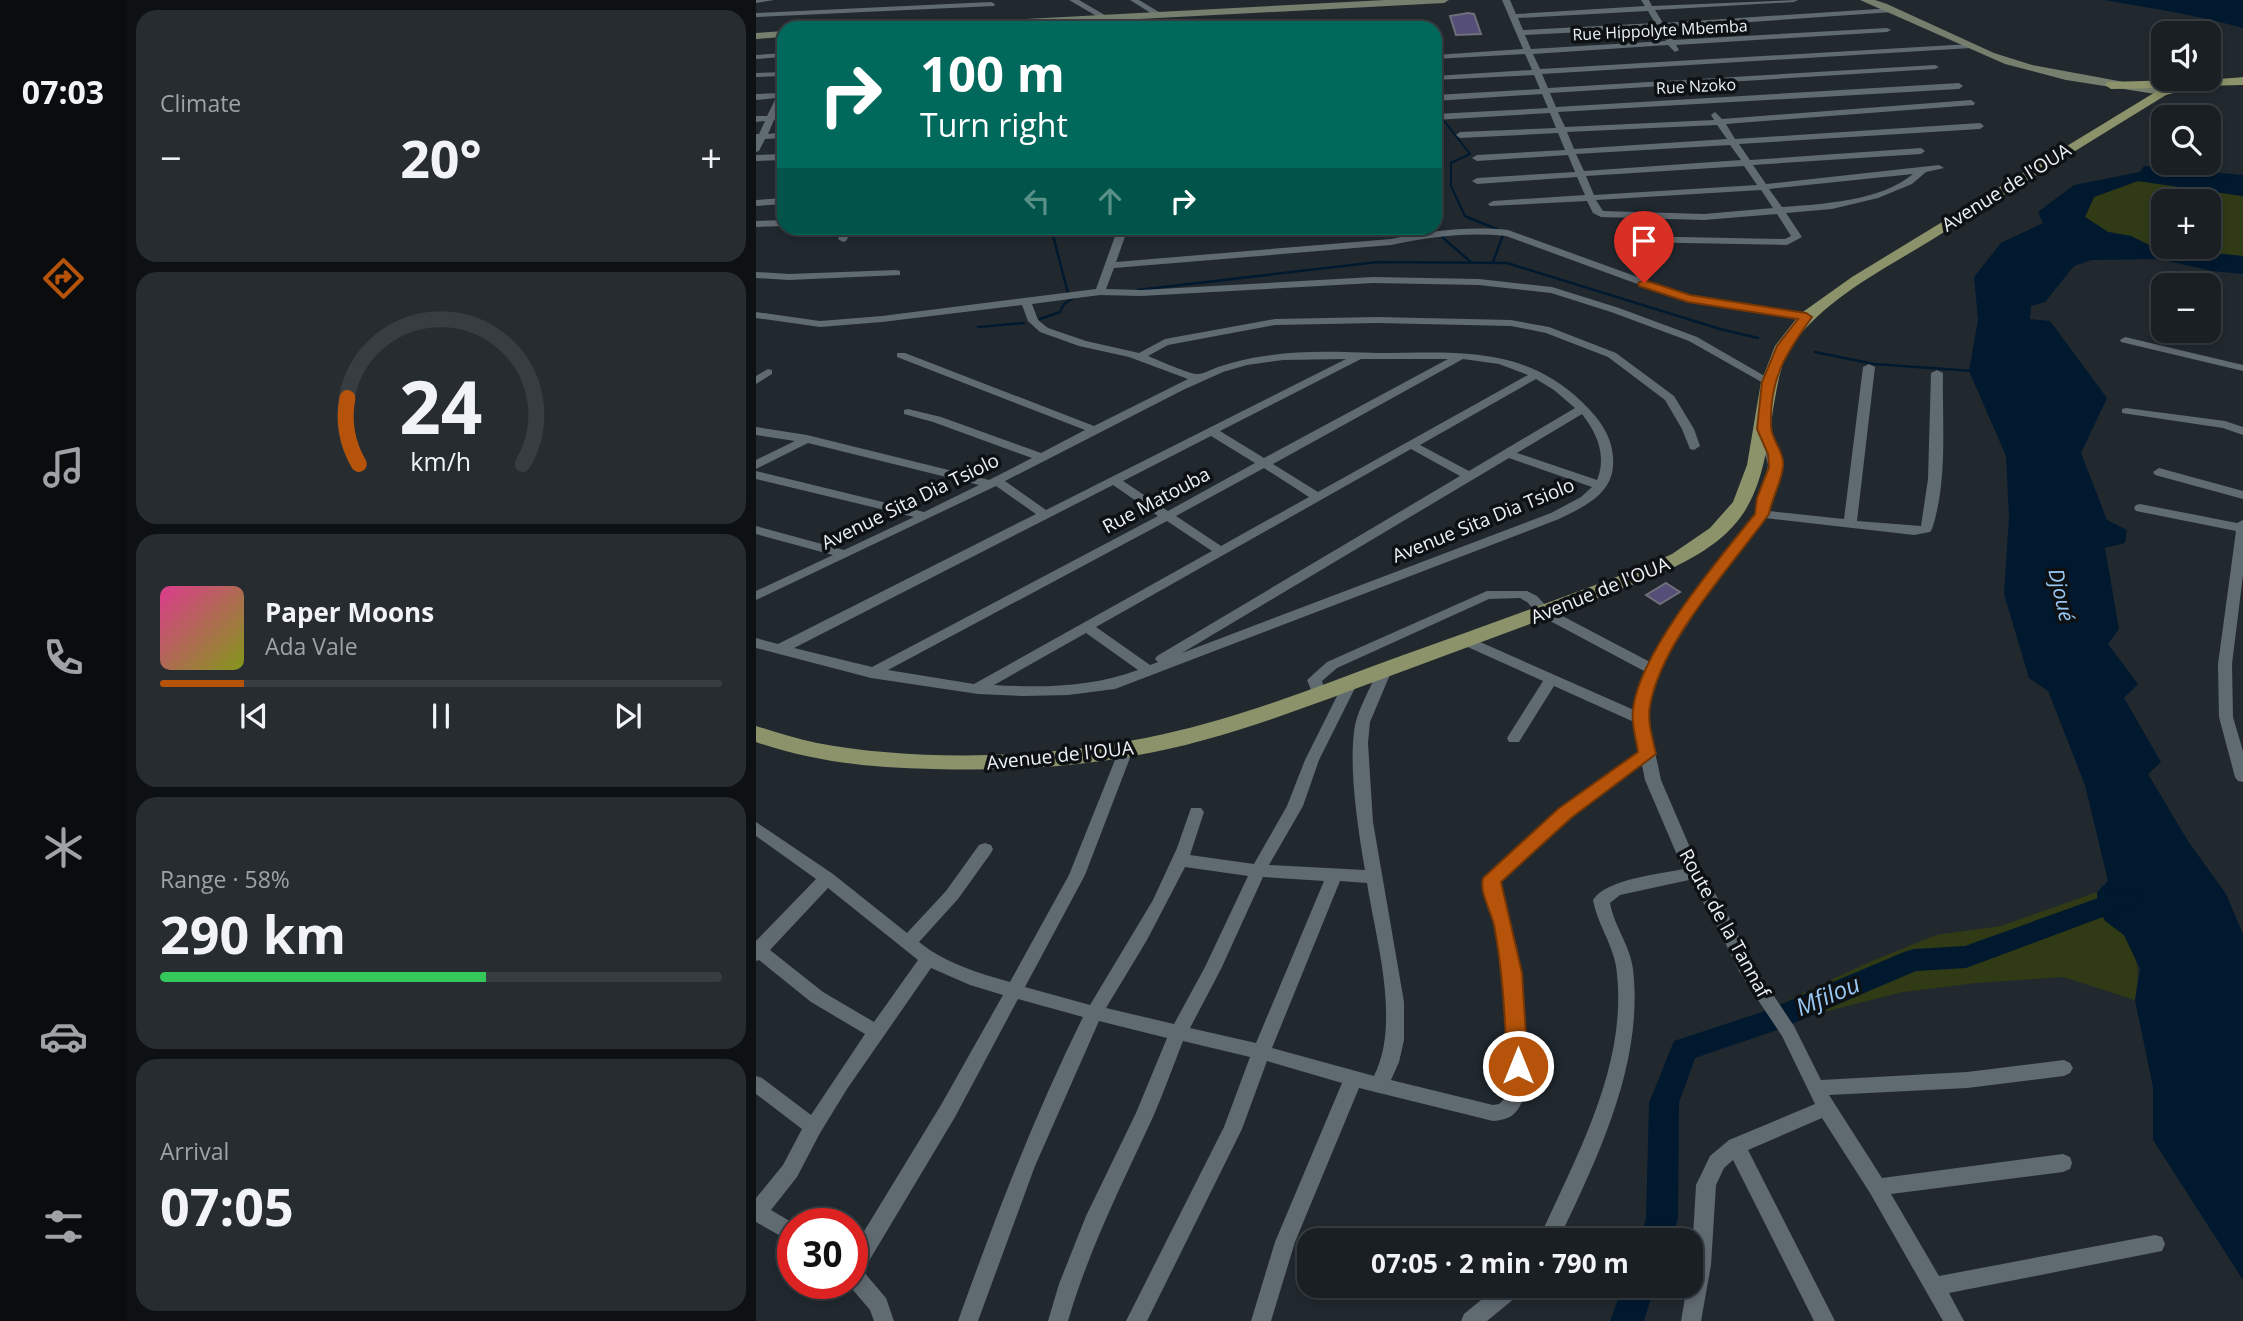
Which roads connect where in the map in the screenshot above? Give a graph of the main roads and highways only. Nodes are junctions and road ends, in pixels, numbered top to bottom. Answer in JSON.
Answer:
{"nodes":[{"id":1,"x":1444,"y":0,"type":"edge"},
{"id":2,"x":1865,"y":0,"type":"edge"},
{"id":3,"x":1368,"y":2,"type":"edge"},
{"id":4,"x":1047,"y":21,"type":"edge"},
{"id":5,"x":777,"y":34,"type":"edge"},
{"id":6,"x":756,"y":36,"type":"edge"},
{"id":7,"x":2243,"y":81,"type":"edge"},
{"id":8,"x":2221,"y":82,"type":"edge"},
{"id":9,"x":2151,"y":84,"type":"edge"},
{"id":10,"x":2115,"y":85,"type":"junction"},
{"id":11,"x":2162,"y":92,"type":"joint"},
{"id":12,"x":2136,"y":107,"type":"junction"},
{"id":13,"x":756,"y":734,"type":"edge"}],
"edges":[{"from":1,"to":3,"type":"main road"},
{"from":2,"to":10,"type":"main road"},
{"from":3,"to":4,"type":"main road"},
{"from":5,"to":6,"type":"main road"},
{"from":7,"to":8,"type":"main road","name":"Avenue de l'OUA"},
{"from":9,"to":10,"type":"main road"},
{"from":10,"to":11,"type":"main road"},
{"from":10,"to":12,"type":"main road"},
{"from":11,"to":12,"type":"main road","name":"Avenue de l'OUA"},
{"from":12,"to":13,"type":"main road","name":"Avenue de l'OUA"}]}
